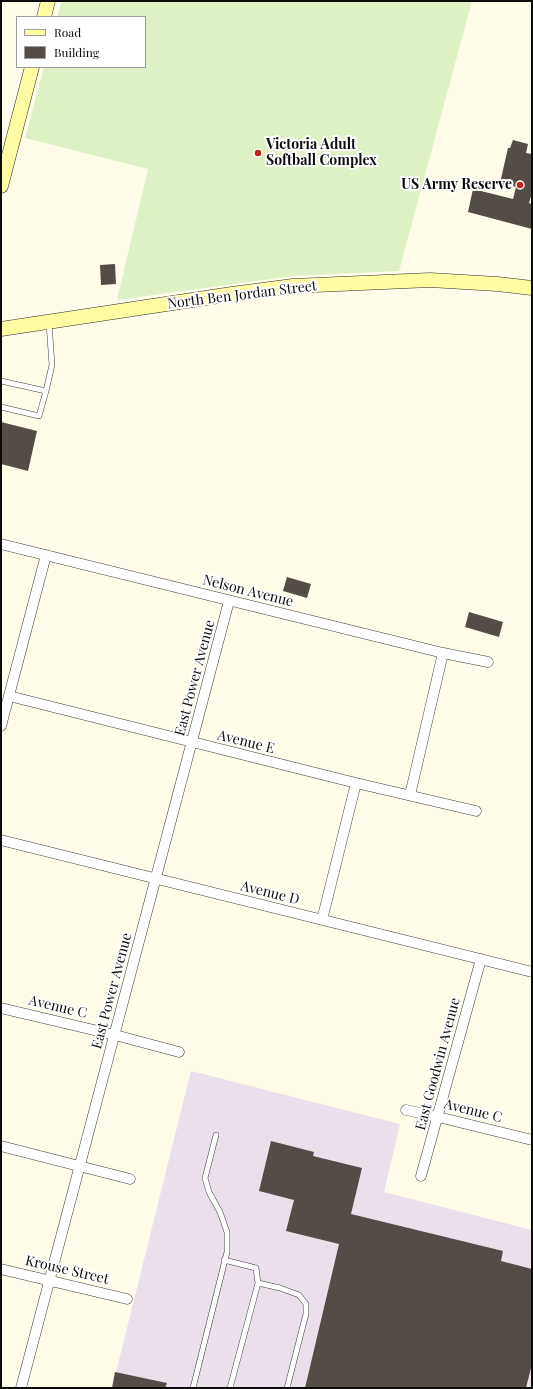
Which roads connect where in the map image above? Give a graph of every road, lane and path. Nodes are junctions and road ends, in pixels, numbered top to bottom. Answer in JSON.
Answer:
{"nodes":[{"id":1,"x":48,"y":1,"type":"edge"},
{"id":2,"x":44,"y":16,"type":"edge"},
{"id":3,"x":32,"y":68,"type":"edge"},
{"id":4,"x":1,"y":186,"type":"edge"},
{"id":5,"x":532,"y":288,"type":"edge"},
{"id":6,"x":49,"y":322,"type":"junction"},
{"id":7,"x":1,"y":329,"type":"edge"},
{"id":8,"x":1,"y":381,"type":"edge"},
{"id":9,"x":46,"y":391,"type":"junction"},
{"id":10,"x":1,"y":407,"type":"edge"},
{"id":11,"x":1,"y":544,"type":"edge"},
{"id":12,"x":46,"y":555,"type":"junction"},
{"id":13,"x":229,"y":601,"type":"junction"},
{"id":14,"x":443,"y":653,"type":"junction"},
{"id":15,"x":488,"y":662,"type":"dead end"},
{"id":16,"x":9,"y":696,"type":"junction"},
{"id":17,"x":1,"y":726,"type":"edge"},
{"id":18,"x":192,"y":743,"type":"junction"},
{"id":19,"x":356,"y":783,"type":"junction"},
{"id":20,"x":410,"y":795,"type":"junction"},
{"id":21,"x":476,"y":811,"type":"dead end"},
{"id":22,"x":1,"y":840,"type":"edge"},
{"id":23,"x":157,"y":878,"type":"junction"},
{"id":24,"x":322,"y":920,"type":"junction"},
{"id":25,"x":481,"y":959,"type":"junction"},
{"id":26,"x":532,"y":972,"type":"edge"},
{"id":27,"x":1,"y":1008,"type":"edge"},
{"id":28,"x":116,"y":1035,"type":"junction"},
{"id":29,"x":179,"y":1052,"type":"dead end"},
{"id":30,"x":406,"y":1110,"type":"dead end"},
{"id":31,"x":438,"y":1117,"type":"junction"},
{"id":32,"x":216,"y":1135,"type":"dead end"},
{"id":33,"x":532,"y":1140,"type":"edge"},
{"id":34,"x":1,"y":1146,"type":"edge"},
{"id":35,"x":79,"y":1167,"type":"junction"},
{"id":36,"x":421,"y":1176,"type":"dead end"},
{"id":37,"x":130,"y":1180,"type":"dead end"},
{"id":38,"x":224,"y":1260,"type":"junction"},
{"id":39,"x":1,"y":1269,"type":"edge"},
{"id":40,"x":49,"y":1280,"type":"junction"},
{"id":41,"x":258,"y":1283,"type":"junction"},
{"id":42,"x":127,"y":1299,"type":"dead end"},
{"id":43,"x":21,"y":1388,"type":"edge"},
{"id":44,"x":193,"y":1388,"type":"edge"},
{"id":45,"x":230,"y":1388,"type":"edge"},
{"id":46,"x":287,"y":1388,"type":"edge"}],
"edges":[{"from":1,"to":2,"type":"street"},
{"from":3,"to":4,"type":"street"},
{"from":5,"to":6,"type":"street","name":"North Ben Jordan Street"},
{"from":6,"to":7,"type":"street","name":"North Ben Jordan Street"},
{"from":6,"to":9,"type":"lane"},
{"from":8,"to":9,"type":"lane"},
{"from":9,"to":10,"type":"lane"},
{"from":11,"to":12,"type":"street","name":"Nelson Avenue"},
{"from":12,"to":13,"type":"street","name":"Nelson Avenue"},
{"from":12,"to":16,"type":"street"},
{"from":13,"to":14,"type":"street","name":"Nelson Avenue"},
{"from":13,"to":18,"type":"street","name":"East Power Avenue"},
{"from":14,"to":15,"type":"street","name":"Nelson Avenue"},
{"from":14,"to":20,"type":"street"},
{"from":16,"to":17,"type":"street"},
{"from":16,"to":18,"type":"street","name":"Avenue E"},
{"from":18,"to":19,"type":"street","name":"Avenue E"},
{"from":18,"to":23,"type":"street","name":"East Power Avenue"},
{"from":19,"to":20,"type":"street","name":"Avenue E"},
{"from":19,"to":24,"type":"street"},
{"from":20,"to":21,"type":"street","name":"Avenue E"},
{"from":22,"to":23,"type":"street","name":"Avenue D"},
{"from":23,"to":24,"type":"street","name":"Avenue D"},
{"from":23,"to":28,"type":"street","name":"East Power Avenue"},
{"from":24,"to":25,"type":"street","name":"Avenue D"},
{"from":25,"to":26,"type":"street","name":"Avenue D"},
{"from":25,"to":31,"type":"street","name":"East Goodwin Avenue"},
{"from":27,"to":28,"type":"street","name":"Avenue C"},
{"from":28,"to":29,"type":"street","name":"Avenue C"},
{"from":28,"to":35,"type":"street","name":"East Power Avenue"},
{"from":30,"to":31,"type":"street","name":"Avenue C"},
{"from":31,"to":33,"type":"street","name":"Avenue C"},
{"from":31,"to":36,"type":"street","name":"East Goodwin Avenue"},
{"from":32,"to":38,"type":"lane"},
{"from":34,"to":35,"type":"street"},
{"from":35,"to":37,"type":"street"},
{"from":35,"to":40,"type":"street","name":"East Power Avenue"},
{"from":38,"to":41,"type":"lane"},
{"from":38,"to":44,"type":"lane"},
{"from":39,"to":40,"type":"street","name":"Krouse Street"},
{"from":40,"to":42,"type":"street","name":"Krouse Street"},
{"from":40,"to":43,"type":"street","name":"East Power Avenue"},
{"from":41,"to":45,"type":"lane"},
{"from":41,"to":46,"type":"lane"}]}
